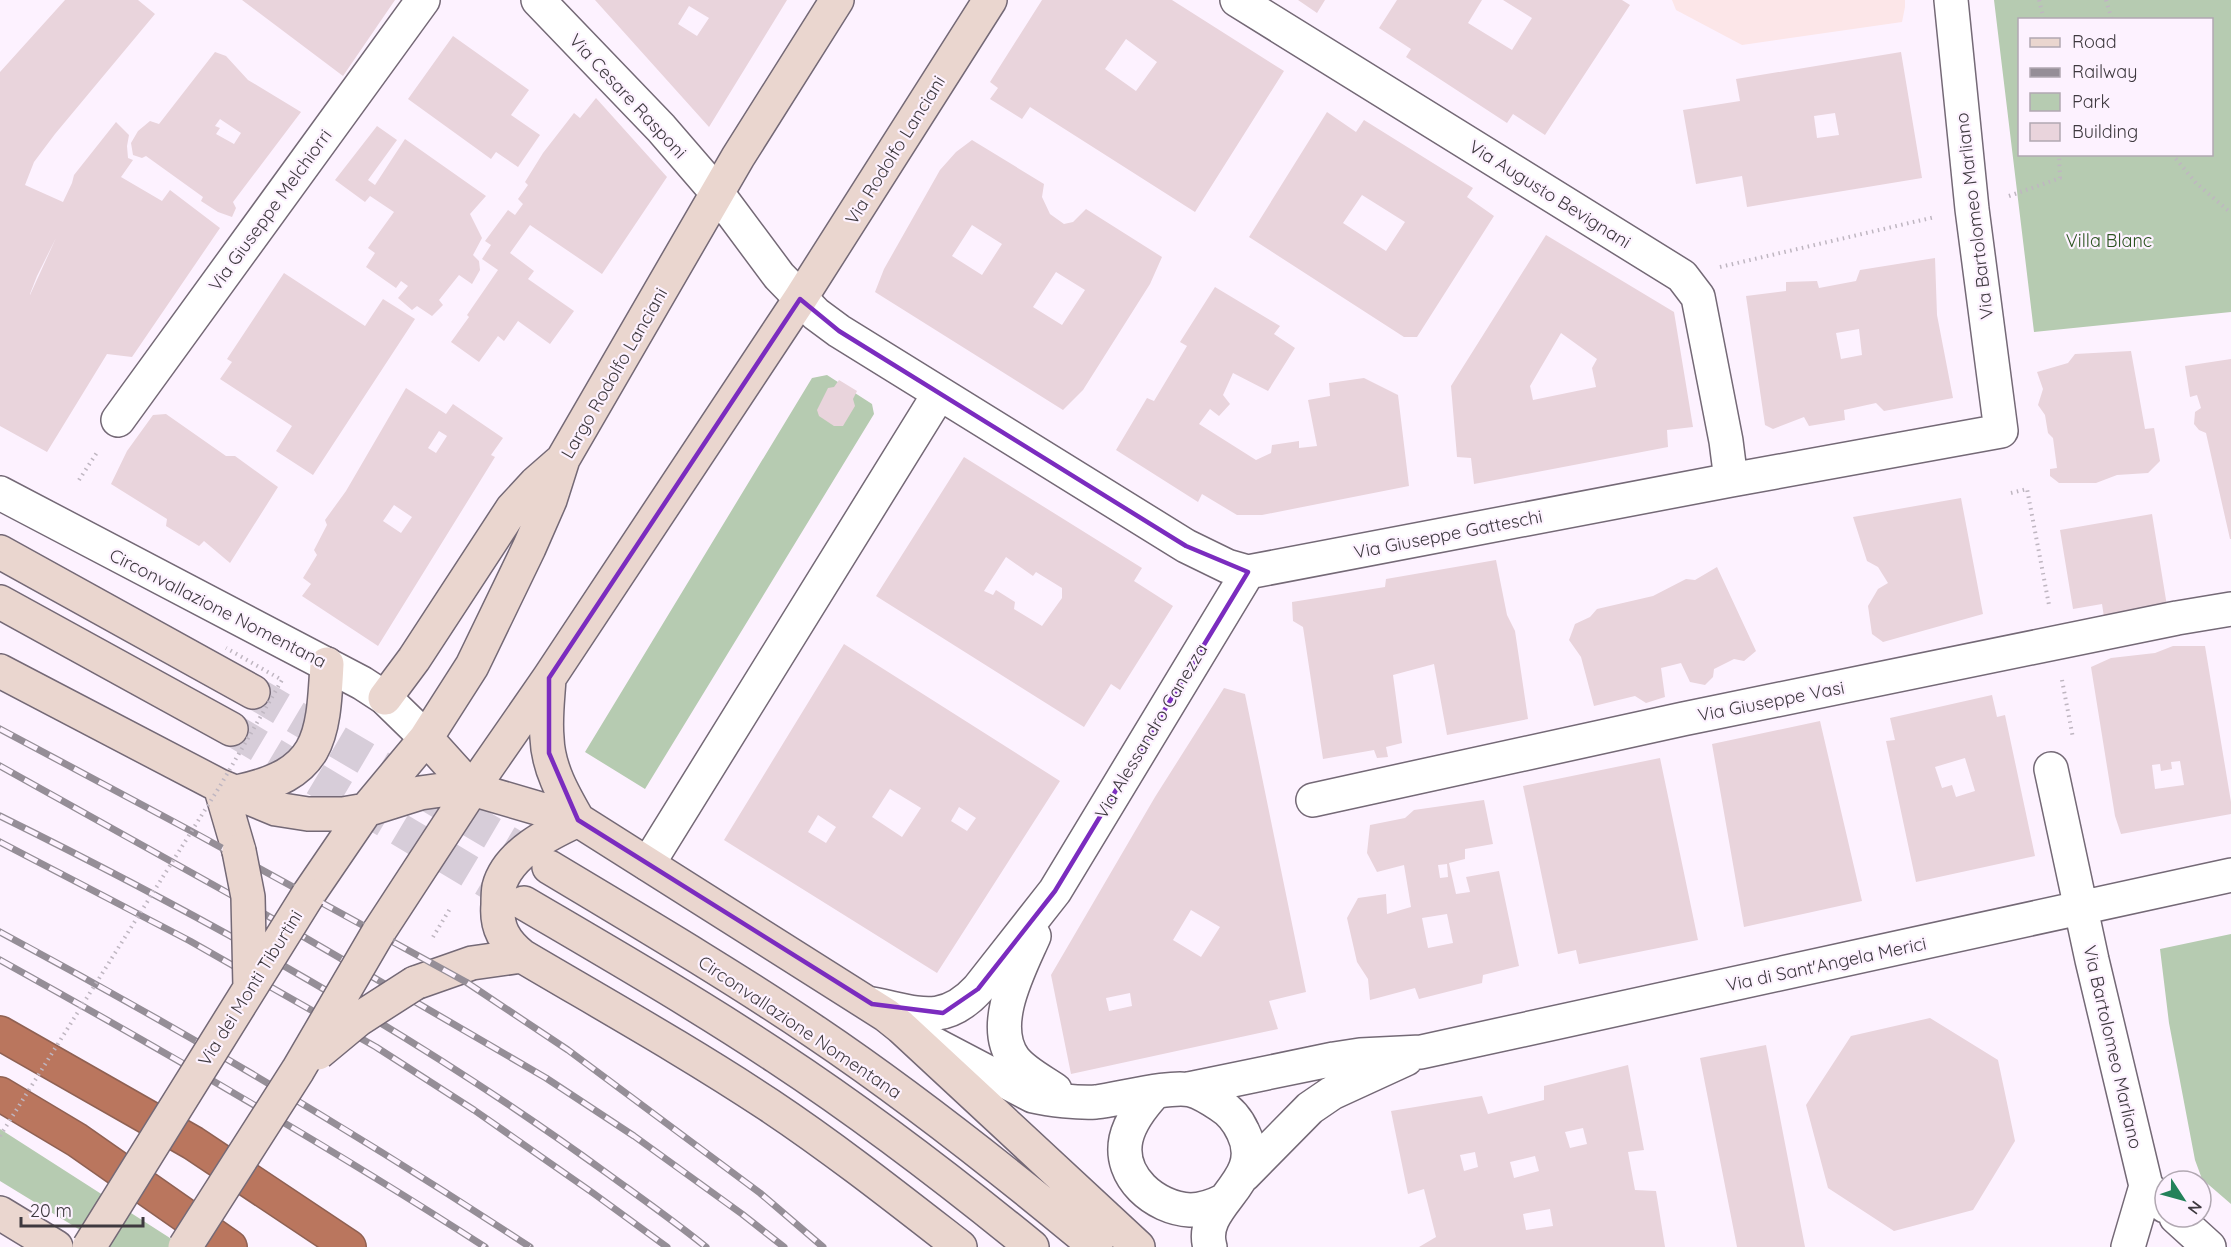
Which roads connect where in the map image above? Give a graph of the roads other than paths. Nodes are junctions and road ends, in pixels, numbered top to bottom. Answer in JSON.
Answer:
{"nodes":[{"id":1,"x":423,"y":0,"type":"edge"},
{"id":2,"x":538,"y":0,"type":"edge"},
{"id":3,"x":837,"y":0,"type":"edge"},
{"id":4,"x":990,"y":0,"type":"edge"},
{"id":5,"x":1237,"y":0,"type":"edge"},
{"id":6,"x":1951,"y":0,"type":"edge"},
{"id":7,"x":717,"y":194,"type":"junction"},
{"id":8,"x":800,"y":299,"type":"junction"},
{"id":9,"x":939,"y":394,"type":"junction"},
{"id":10,"x":118,"y":420,"type":"dead end"},
{"id":11,"x":2001,"y":431,"type":"joint"},
{"id":12,"x":563,"y":459,"type":"junction"},
{"id":13,"x":1731,"y":480,"type":"junction"},
{"id":14,"x":0,"y":493,"type":"edge"},
{"id":15,"x":0,"y":552,"type":"edge"},
{"id":16,"x":1248,"y":572,"type":"junction"},
{"id":17,"x":0,"y":602,"type":"edge"},
{"id":18,"x":2231,"y":609,"type":"edge"},
{"id":19,"x":327,"y":664,"type":"junction"},
{"id":20,"x":0,"y":670,"type":"edge"},
{"id":21,"x":549,"y":678,"type":"junction"},
{"id":22,"x":253,"y":692,"type":"tunnel mouth"},
{"id":23,"x":385,"y":698,"type":"junction"},
{"id":24,"x":231,"y":729,"type":"tunnel mouth"},
{"id":25,"x":426,"y":738,"type":"junction"},
{"id":26,"x":2050,"y":769,"type":"dead end"},
{"id":27,"x":228,"y":789,"type":"junction"},
{"id":28,"x":472,"y":789,"type":"junction"},
{"id":29,"x":1313,"y":800,"type":"dead end"},
{"id":30,"x":366,"y":810,"type":"junction"},
{"id":31,"x":578,"y":820,"type":"junction"},
{"id":32,"x":648,"y":864,"type":"junction"},
{"id":33,"x":549,"y":867,"type":"tunnel mouth"},
{"id":34,"x":2231,"y":874,"type":"edge"},
{"id":35,"x":1054,"y":891,"type":"junction"},
{"id":36,"x":524,"y":903,"type":"tunnel mouth"},
{"id":37,"x":2082,"y":907,"type":"junction"},
{"id":38,"x":522,"y":956,"type":"junction"},
{"id":39,"x":250,"y":988,"type":"junction"},
{"id":40,"x":872,"y":1004,"type":"junction"},
{"id":41,"x":902,"y":1027,"type":"junction"},
{"id":42,"x":0,"y":1033,"type":"edge"},
{"id":43,"x":1421,"y":1052,"type":"junction"},
{"id":44,"x":298,"y":1070,"type":"junction"},
{"id":45,"x":1190,"y":1089,"type":"junction"},
{"id":46,"x":1155,"y":1092,"type":"junction"},
{"id":47,"x":0,"y":1094,"type":"edge"},
{"id":48,"x":1069,"y":1100,"type":"junction"},
{"id":49,"x":2153,"y":1185,"type":"edge"},
{"id":50,"x":1235,"y":1187,"type":"junction"},
{"id":51,"x":2153,"y":1201,"type":"edge"},
{"id":52,"x":0,"y":1213,"type":"edge"},
{"id":53,"x":2189,"y":1229,"type":"edge"},
{"id":54,"x":56,"y":1247,"type":"edge"},
{"id":55,"x":89,"y":1247,"type":"edge"},
{"id":56,"x":185,"y":1247,"type":"edge"},
{"id":57,"x":230,"y":1247,"type":"edge"},
{"id":58,"x":349,"y":1247,"type":"edge"},
{"id":59,"x":960,"y":1247,"type":"edge"},
{"id":60,"x":1032,"y":1247,"type":"edge"},
{"id":61,"x":1096,"y":1247,"type":"edge"},
{"id":62,"x":1138,"y":1247,"type":"edge"},
{"id":63,"x":1210,"y":1247,"type":"edge"},
{"id":64,"x":2128,"y":1247,"type":"edge"},
{"id":65,"x":2209,"y":1247,"type":"edge"}],
"edges":[{"from":1,"to":10,"type":"street","name":"Via Giuseppe Melchiorri"},
{"from":2,"to":7,"type":"street","name":"Via Cesare Rasponi"},
{"from":3,"to":7,"type":"street"},
{"from":4,"to":8,"type":"street","name":"Via Rodolfo Lanciani"},
{"from":5,"to":13,"type":"street","name":"Via Augusto Bevignani"},
{"from":6,"to":11,"type":"street","name":"Via Bartolomeo Marliano"},
{"from":7,"to":8,"type":"street"},
{"from":7,"to":12,"type":"street","name":"Largo Rodolfo Lanciani"},
{"from":8,"to":9,"type":"street"},
{"from":8,"to":21,"type":"street"},
{"from":9,"to":16,"type":"street","name":"Via Giuseppe Gatteschi"},
{"from":9,"to":32,"type":"street"},
{"from":11,"to":13,"type":"street","name":"Via Giuseppe Gatteschi"},
{"from":12,"to":23,"type":"street"},
{"from":12,"to":25,"type":"street","name":"Largo Rodolfo Lanciani"},
{"from":13,"to":16,"type":"street","name":"Via Giuseppe Gatteschi"},
{"from":14,"to":19,"type":"street","name":"Circonvallazione Nomentana"},
{"from":15,"to":22,"type":"street"},
{"from":16,"to":35,"type":"street","name":"Via Alessandro Canezza"},
{"from":17,"to":24,"type":"street"},
{"from":18,"to":29,"type":"street","name":"Via Giuseppe Vasi"},
{"from":19,"to":23,"type":"street","name":"Circonvallazione Nomentana"},
{"from":19,"to":27,"type":"street"},
{"from":20,"to":27,"type":"street"},
{"from":21,"to":28,"type":"street"},
{"from":21,"to":31,"type":"street"},
{"from":23,"to":25,"type":"street","name":"Circonvallazione Nomentana"},
{"from":25,"to":28,"type":"street"},
{"from":25,"to":30,"type":"street","name":"Via dei Monti Tiburtini"},
{"from":26,"to":37,"type":"street","name":"Via Bartolomeo Marliano"},
{"from":27,"to":30,"type":"street"},
{"from":27,"to":39,"type":"street","bridge":true},
{"from":28,"to":30,"type":"street"},
{"from":28,"to":31,"type":"street"},
{"from":28,"to":44,"type":"street","bridge":true},
{"from":30,"to":39,"type":"street","name":"Via dei Monti Tiburtini","bridge":true},
{"from":31,"to":32,"type":"street"},
{"from":31,"to":38,"type":"street"},
{"from":32,"to":40,"type":"street"},
{"from":33,"to":61,"type":"street","name":"Circonvallazione Nomentana"},
{"from":34,"to":37,"type":"street","name":"Via di Sant'Angela Merici"},
{"from":35,"to":40,"type":"street","name":"Via Alessandro Canezza"},
{"from":35,"to":48,"type":"street","name":"Via Alessandro Canezza"},
{"from":36,"to":60,"type":"street","name":"Circonvallazione Nomentana"},
{"from":37,"to":43,"type":"street","name":"Via di Sant'Angela Merici"},
{"from":37,"to":49,"type":"street","name":"Via Bartolomeo Marliano"},
{"from":38,"to":44,"type":"street","bridge":true},
{"from":38,"to":59,"type":"street"},
{"from":39,"to":55,"type":"street","name":"Via dei Monti Tiburtini","bridge":true},
{"from":40,"to":41,"type":"street"},
{"from":41,"to":48,"type":"street"},
{"from":41,"to":62,"type":"street"},
{"from":42,"to":58,"type":"highway"},
{"from":43,"to":45,"type":"street","name":"Via di Sant'Angela Merici"},
{"from":43,"to":50,"type":"street","name":"Via di Sant'Angela Merici"},
{"from":44,"to":56,"type":"street","bridge":true},
{"from":45,"to":46,"type":"street"},
{"from":45,"to":50,"type":"street"},
{"from":46,"to":48,"type":"street"},
{"from":46,"to":50,"type":"street"},
{"from":47,"to":57,"type":"highway"},
{"from":50,"to":63,"type":"street"},
{"from":51,"to":64,"type":"street"},
{"from":52,"to":54,"type":"street"},
{"from":53,"to":65,"type":"street"}]}
